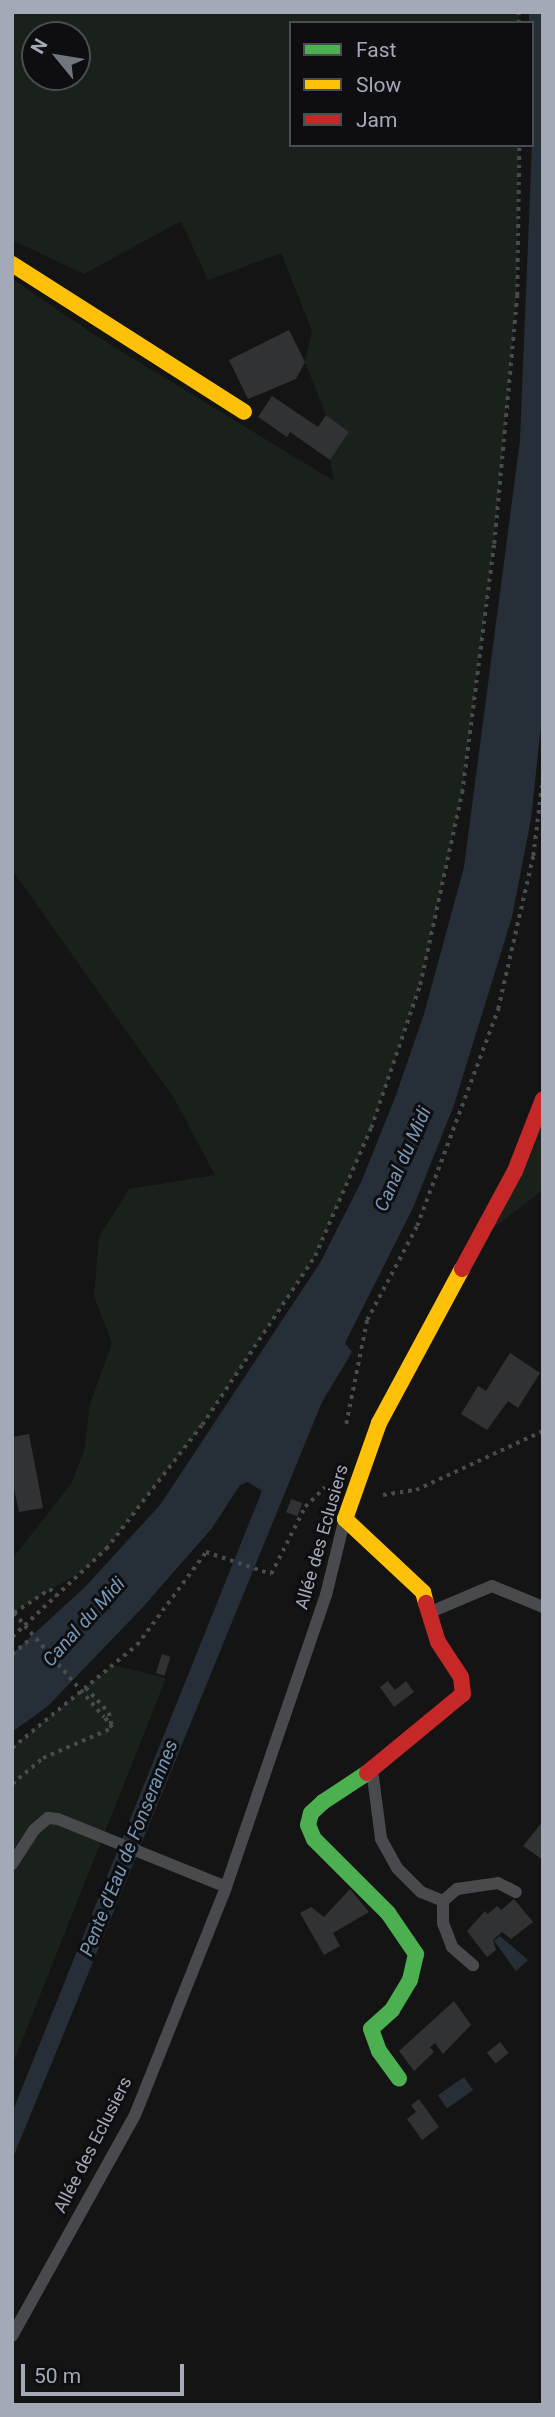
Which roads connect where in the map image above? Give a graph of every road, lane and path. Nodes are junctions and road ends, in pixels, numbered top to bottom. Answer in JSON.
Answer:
{"nodes":[{"id":1,"x":519,"y":147,"type":"edge"},
{"id":2,"x":12,"y":264,"type":"edge"},
{"id":3,"x":244,"y":412,"type":"dead end"},
{"id":4,"x":543,"y":774,"type":"edge"},
{"id":5,"x":543,"y":1098,"type":"edge"},
{"id":6,"x":543,"y":1432,"type":"edge"},
{"id":7,"x":343,"y":1435,"type":"dead end"},
{"id":8,"x":333,"y":1479,"type":"dead end"},
{"id":9,"x":349,"y":1500,"type":"junction"},
{"id":10,"x":345,"y":1520,"type":"junction"},
{"id":11,"x":57,"y":1596,"type":"junction"},
{"id":12,"x":543,"y":1606,"type":"edge"},
{"id":13,"x":432,"y":1611,"type":"junction"},
{"id":14,"x":12,"y":1637,"type":"edge"},
{"id":15,"x":29,"y":1640,"type":"dead end"},
{"id":16,"x":12,"y":1654,"type":"edge"},
{"id":17,"x":86,"y":1688,"type":"junction"},
{"id":18,"x":112,"y":1728,"type":"junction"},
{"id":19,"x":12,"y":1748,"type":"edge"},
{"id":20,"x":372,"y":1770,"type":"junction"},
{"id":21,"x":12,"y":1784,"type":"edge"},
{"id":22,"x":12,"y":1864,"type":"edge"},
{"id":23,"x":226,"y":1887,"type":"junction"},
{"id":24,"x":516,"y":1892,"type":"dead end"},
{"id":25,"x":443,"y":1901,"type":"junction"},
{"id":26,"x":473,"y":1965,"type":"dead end"},
{"id":27,"x":399,"y":2080,"type":"dead end"},
{"id":28,"x":12,"y":2336,"type":"edge"}],
"edges":[{"from":1,"to":11,"type":"path"},
{"from":2,"to":3,"type":"street"},
{"from":4,"to":7,"type":"path"},
{"from":5,"to":9,"type":"street","name":"Allée des Eclusiers"},
{"from":6,"to":9,"type":"path"},
{"from":8,"to":17,"type":"path"},
{"from":9,"to":10,"type":"street","name":"Allée des Eclusiers"},
{"from":10,"to":13,"type":"street"},
{"from":10,"to":23,"type":"lane","name":"Allée des Eclusiers"},
{"from":11,"to":14,"type":"path"},
{"from":11,"to":18,"type":"path","bridge":true},
{"from":12,"to":13,"type":"lane"},
{"from":13,"to":20,"type":"street"},
{"from":15,"to":16,"type":"path"},
{"from":17,"to":18,"type":"path"},
{"from":17,"to":19,"type":"path"},
{"from":18,"to":21,"type":"path"},
{"from":20,"to":25,"type":"lane"},
{"from":20,"to":27,"type":"street"},
{"from":22,"to":23,"type":"lane"},
{"from":23,"to":28,"type":"lane","name":"Allée des Eclusiers"},
{"from":24,"to":25,"type":"lane"},
{"from":25,"to":26,"type":"lane"}]}
